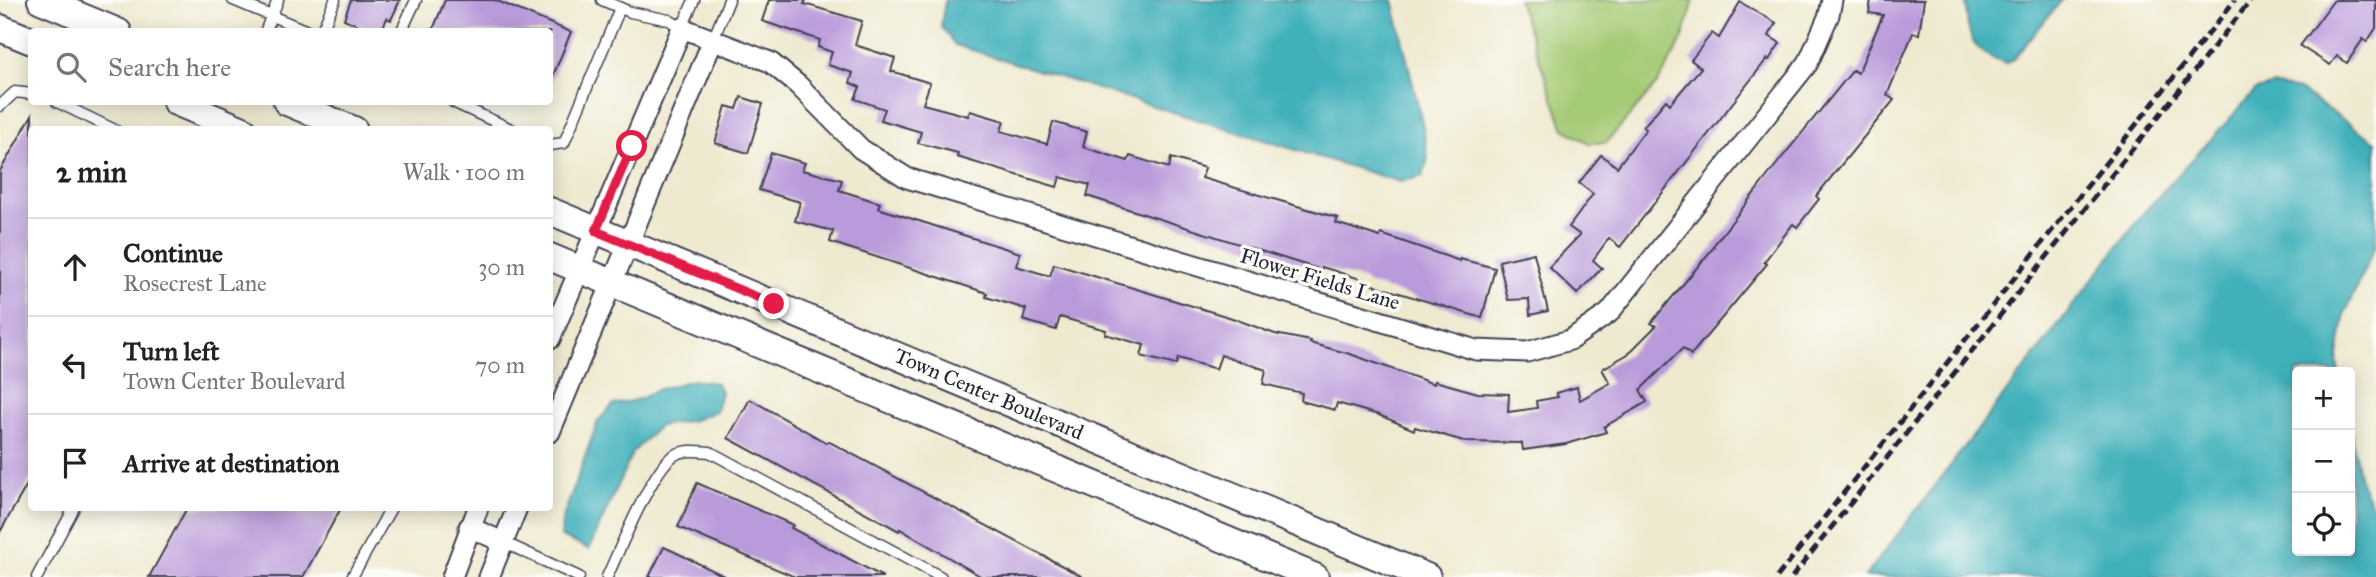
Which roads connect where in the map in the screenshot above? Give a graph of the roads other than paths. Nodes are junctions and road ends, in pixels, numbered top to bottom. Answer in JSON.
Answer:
{"nodes":[{"id":1,"x":41,"y":0,"type":"edge"},
{"id":2,"x":233,"y":0,"type":"edge"},
{"id":3,"x":278,"y":0,"type":"edge"},
{"id":4,"x":335,"y":0,"type":"edge"},
{"id":5,"x":416,"y":0,"type":"edge"},
{"id":6,"x":602,"y":0,"type":"edge"},
{"id":7,"x":694,"y":0,"type":"edge"},
{"id":8,"x":729,"y":0,"type":"edge"},
{"id":9,"x":1832,"y":0,"type":"edge"},
{"id":10,"x":620,"y":8,"type":"junction"},
{"id":11,"x":271,"y":16,"type":"junction"},
{"id":12,"x":0,"y":28,"type":"edge"},
{"id":13,"x":108,"y":28,"type":"edge"},
{"id":14,"x":266,"y":28,"type":"edge"},
{"id":15,"x":300,"y":28,"type":"edge"},
{"id":16,"x":323,"y":28,"type":"edge"},
{"id":17,"x":403,"y":28,"type":"edge"},
{"id":18,"x":682,"y":28,"type":"junction"},
{"id":19,"x":28,"y":39,"type":"edge"},
{"id":20,"x":713,"y":40,"type":"junction"},
{"id":21,"x":28,"y":94,"type":"edge"},
{"id":22,"x":63,"y":105,"type":"edge"},
{"id":23,"x":183,"y":105,"type":"edge"},
{"id":24,"x":294,"y":105,"type":"edge"},
{"id":25,"x":459,"y":105,"type":"edge"},
{"id":26,"x":0,"y":106,"type":"edge"},
{"id":27,"x":108,"y":126,"type":"edge"},
{"id":28,"x":233,"y":126,"type":"edge"},
{"id":29,"x":344,"y":126,"type":"edge"},
{"id":30,"x":504,"y":126,"type":"edge"},
{"id":31,"x":553,"y":145,"type":"edge"},
{"id":32,"x":553,"y":212,"type":"edge"},
{"id":33,"x":596,"y":231,"type":"junction"},
{"id":34,"x":628,"y":244,"type":"junction"},
{"id":35,"x":553,"y":258,"type":"edge"},
{"id":36,"x":579,"y":270,"type":"junction"},
{"id":37,"x":611,"y":283,"type":"junction"},
{"id":38,"x":553,"y":333,"type":"edge"},
{"id":39,"x":553,"y":425,"type":"edge"},
{"id":40,"x":72,"y":511,"type":"edge"},
{"id":41,"x":389,"y":511,"type":"edge"},
{"id":42,"x":477,"y":511,"type":"edge"},
{"id":43,"x":516,"y":511,"type":"edge"},
{"id":44,"x":469,"y":527,"type":"junction"},
{"id":45,"x":503,"y":542,"type":"junction"},
{"id":46,"x":37,"y":577,"type":"edge"},
{"id":47,"x":352,"y":577,"type":"edge"},
{"id":48,"x":452,"y":577,"type":"edge"},
{"id":49,"x":489,"y":577,"type":"edge"},
{"id":50,"x":579,"y":577,"type":"edge"},
{"id":51,"x":607,"y":577,"type":"edge"},
{"id":52,"x":941,"y":577,"type":"edge"},
{"id":53,"x":1315,"y":577,"type":"edge"},
{"id":54,"x":1427,"y":577,"type":"edge"}],
"edges":[{"from":1,"to":13,"type":"main road"},
{"from":2,"to":11,"type":"lane"},
{"from":3,"to":11,"type":"lane"},
{"from":4,"to":16,"type":"lane"},
{"from":5,"to":17,"type":"lane"},
{"from":6,"to":10,"type":"lane"},
{"from":7,"to":18,"type":"lane"},
{"from":8,"to":20,"type":"lane"},
{"from":9,"to":20,"type":"street","name":"Flower Fields Lane"},
{"from":10,"to":18,"type":"lane"},
{"from":10,"to":31,"type":"lane"},
{"from":11,"to":14,"type":"lane"},
{"from":11,"to":15,"type":"lane"},
{"from":12,"to":19,"type":"main road"},
{"from":18,"to":20,"type":"street","name":"Flower Fields Lane"},
{"from":18,"to":33,"type":"street"},
{"from":20,"to":34,"type":"street"},
{"from":21,"to":26,"type":"lane"},
{"from":22,"to":27,"type":"lane"},
{"from":23,"to":28,"type":"main road"},
{"from":24,"to":29,"type":"main road"},
{"from":25,"to":30,"type":"lane"},
{"from":32,"to":33,"type":"main road","name":"Town Center Boulevard"},
{"from":33,"to":34,"type":"main road","name":"Town Center Boulevard"},
{"from":33,"to":36,"type":"street"},
{"from":34,"to":37,"type":"street"},
{"from":34,"to":54,"type":"main road","name":"Town Center Boulevard"},
{"from":35,"to":36,"type":"main road","name":"Town Center Boulevard"},
{"from":36,"to":37,"type":"main road","name":"Town Center Boulevard"},
{"from":36,"to":38,"type":"street"},
{"from":37,"to":39,"type":"street"},
{"from":37,"to":53,"type":"main road","name":"Town Center Boulevard"},
{"from":40,"to":46,"type":"lane"},
{"from":41,"to":47,"type":"lane"},
{"from":42,"to":44,"type":"street"},
{"from":43,"to":45,"type":"street"},
{"from":44,"to":45,"type":"street"},
{"from":44,"to":48,"type":"street"},
{"from":45,"to":49,"type":"street"},
{"from":45,"to":50,"type":"lane"},
{"from":51,"to":52,"type":"lane"}]}
